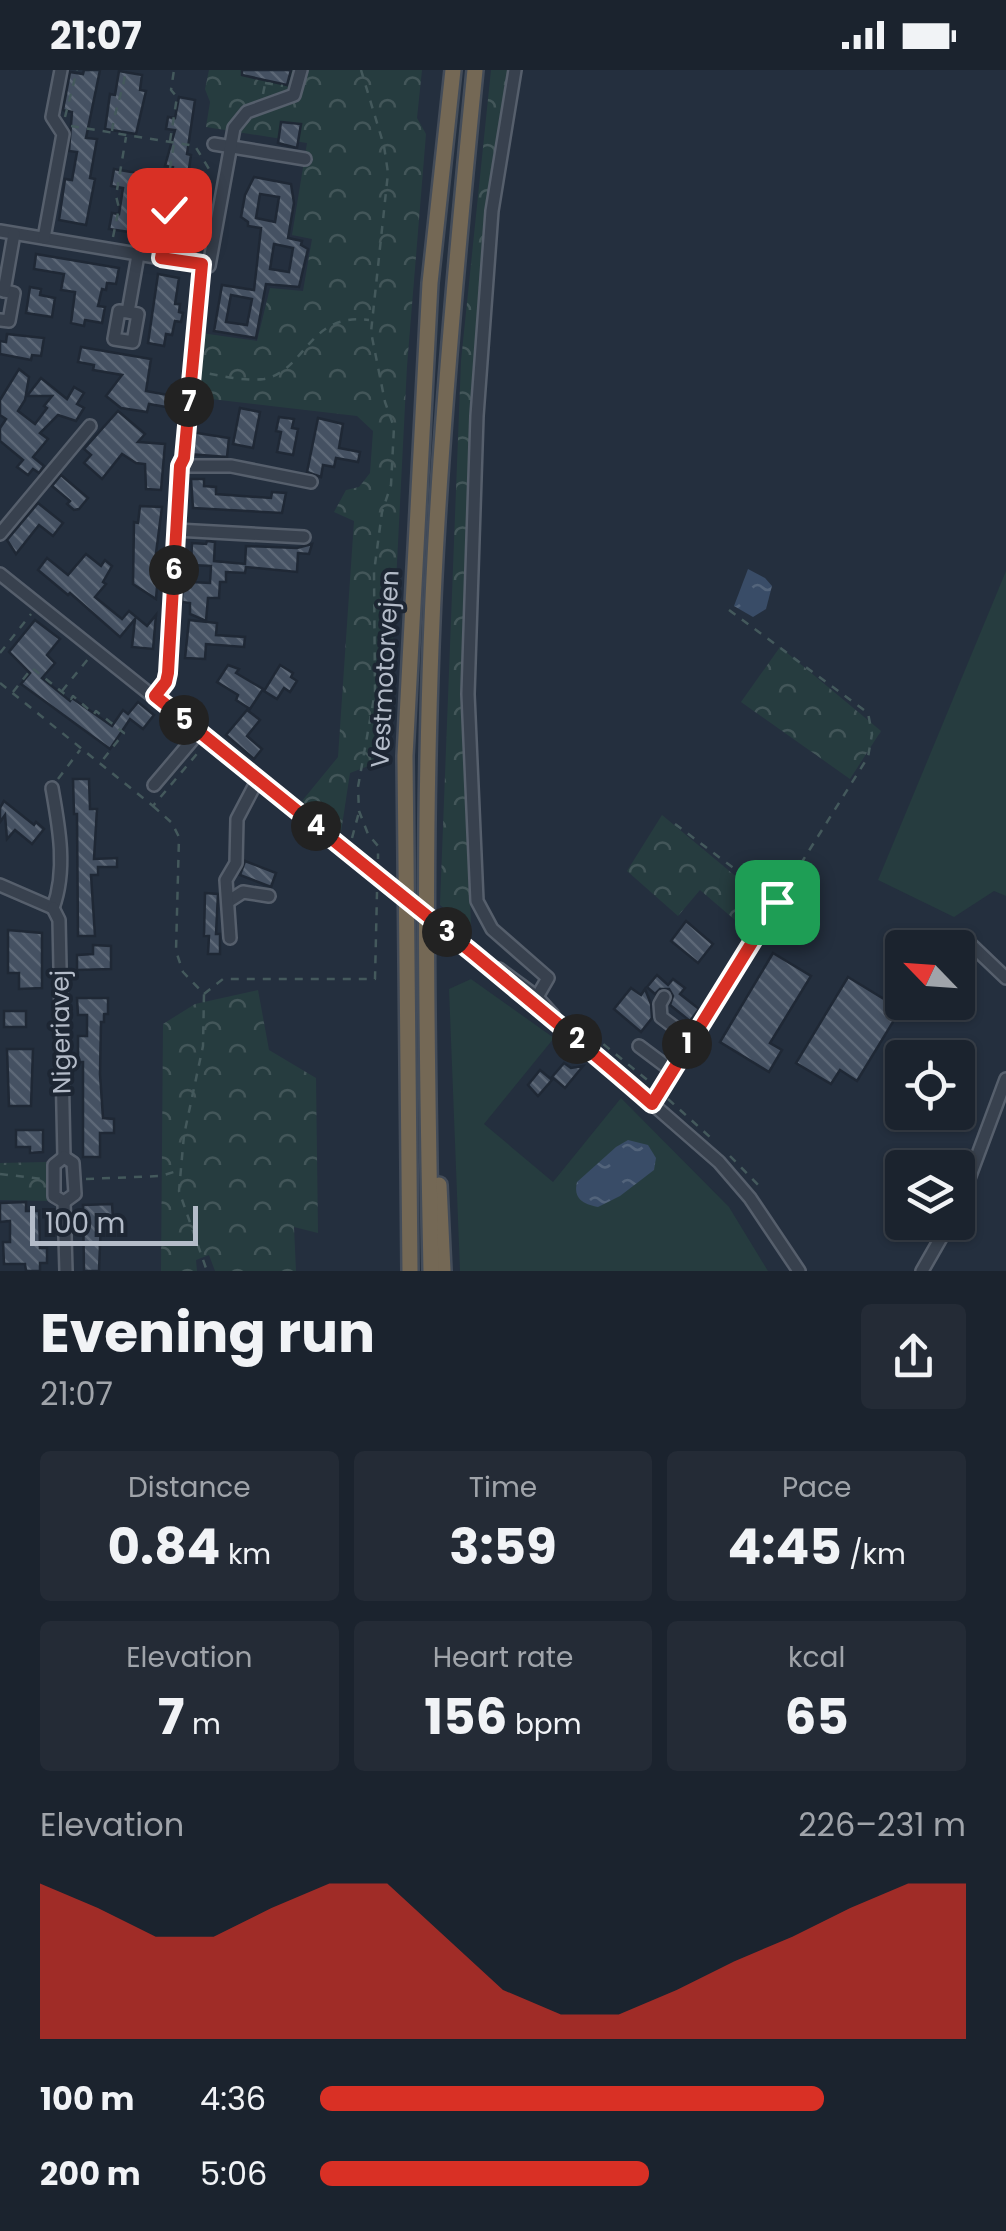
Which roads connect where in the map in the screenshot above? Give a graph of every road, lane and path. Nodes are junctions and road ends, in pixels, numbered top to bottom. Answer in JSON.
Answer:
{"nodes":[{"id":1,"x":60,"y":70,"type":"edge"},
{"id":2,"x":77,"y":70,"type":"edge"},
{"id":3,"x":126,"y":70,"type":"edge"},
{"id":4,"x":174,"y":70,"type":"edge"},
{"id":5,"x":301,"y":70,"type":"edge"},
{"id":6,"x":361,"y":70,"type":"edge"},
{"id":7,"x":452,"y":70,"type":"edge"},
{"id":8,"x":475,"y":70,"type":"edge"},
{"id":9,"x":515,"y":70,"type":"edge"},
{"id":10,"x":265,"y":82,"type":"dead end"},
{"id":11,"x":298,"y":88,"type":"junction"},
{"id":12,"x":112,"y":133,"type":"junction"},
{"id":13,"x":126,"y":135,"type":"junction"},
{"id":14,"x":172,"y":143,"type":"junction"},
{"id":15,"x":214,"y":144,"type":"dead end"},
{"id":16,"x":230,"y":146,"type":"junction"},
{"id":17,"x":305,"y":160,"type":"dead end"},
{"id":18,"x":226,"y":170,"type":"junction"},
{"id":19,"x":7,"y":232,"type":"edge"},
{"id":20,"x":44,"y":238,"type":"junction"},
{"id":21,"x":111,"y":250,"type":"junction"},
{"id":22,"x":138,"y":255,"type":"junction"},
{"id":23,"x":161,"y":258,"type":"junction"},
{"id":24,"x":202,"y":264,"type":"junction"},
{"id":25,"x":2,"y":291,"type":"edge"},
{"id":26,"x":128,"y":312,"type":"dead end"},
{"id":27,"x":0,"y":320,"type":"edge"},
{"id":28,"x":371,"y":321,"type":"junction"},
{"id":29,"x":192,"y":370,"type":"junction"},
{"id":30,"x":90,"y":426,"type":"dead end"},
{"id":31,"x":180,"y":466,"type":"junction"},
{"id":32,"x":311,"y":482,"type":"dead end"},
{"id":33,"x":176,"y":530,"type":"junction"},
{"id":34,"x":0,"y":534,"type":"edge"},
{"id":35,"x":304,"y":536,"type":"dead end"},
{"id":36,"x":0,"y":574,"type":"edge"},
{"id":37,"x":38,"y":606,"type":"junction"},
{"id":38,"x":730,"y":610,"type":"dead end"},
{"id":39,"x":96,"y":650,"type":"junction"},
{"id":40,"x":0,"y":653,"type":"edge"},
{"id":41,"x":0,"y":682,"type":"edge"},
{"id":42,"x":12,"y":692,"type":"junction"},
{"id":43,"x":62,"y":692,"type":"junction"},
{"id":44,"x":155,"y":696,"type":"junction"},
{"id":45,"x":204,"y":736,"type":"junction"},
{"id":46,"x":81,"y":748,"type":"junction"},
{"id":47,"x":100,"y":763,"type":"junction"},
{"id":48,"x":258,"y":779,"type":"junction"},
{"id":49,"x":154,"y":785,"type":"dead end"},
{"id":50,"x":52,"y":788,"type":"joint"},
{"id":51,"x":153,"y":806,"type":"junction"},
{"id":52,"x":359,"y":811,"type":"junction"},
{"id":53,"x":675,"y":824,"type":"dead end"},
{"id":54,"x":346,"y":849,"type":"junction"},
{"id":55,"x":371,"y":865,"type":"junction"},
{"id":56,"x":377,"y":884,"type":"dead end"},
{"id":57,"x":0,"y":886,"type":"edge"},
{"id":58,"x":269,"y":896,"type":"dead end"},
{"id":59,"x":229,"y":901,"type":"junction"},
{"id":60,"x":777,"y":902,"type":"junction"},
{"id":61,"x":54,"y":908,"type":"junction"},
{"id":62,"x":230,"y":938,"type":"dead end"},
{"id":63,"x":975,"y":948,"type":"edge"},
{"id":64,"x":478,"y":957,"type":"junction"},
{"id":65,"x":729,"y":978,"type":"joint"},
{"id":66,"x":1006,"y":978,"type":"edge"},
{"id":67,"x":204,"y":994,"type":"junction"},
{"id":68,"x":537,"y":997,"type":"junction"},
{"id":69,"x":664,"y":997,"type":"dead end"},
{"id":70,"x":427,"y":1021,"type":"junction"},
{"id":71,"x":560,"y":1023,"type":"junction"},
{"id":72,"x":690,"y":1039,"type":"junction"},
{"id":73,"x":640,"y":1046,"type":"dead end"},
{"id":74,"x":671,"y":1070,"type":"junction"},
{"id":75,"x":1006,"y":1079,"type":"edge"},
{"id":76,"x":652,"y":1104,"type":"junction"},
{"id":77,"x":64,"y":1157,"type":"junction"},
{"id":78,"x":975,"y":1162,"type":"edge"},
{"id":79,"x":179,"y":1170,"type":"junction"},
{"id":80,"x":0,"y":1174,"type":"edge"},
{"id":81,"x":54,"y":1180,"type":"junction"},
{"id":82,"x":75,"y":1180,"type":"junction"},
{"id":83,"x":64,"y":1202,"type":"junction"},
{"id":84,"x":409,"y":1207,"type":"junction"},
{"id":85,"x":940,"y":1240,"type":"edge"},
{"id":86,"x":66,"y":1271,"type":"edge"},
{"id":87,"x":207,"y":1271,"type":"edge"},
{"id":88,"x":402,"y":1271,"type":"edge"},
{"id":89,"x":410,"y":1271,"type":"edge"},
{"id":90,"x":431,"y":1271,"type":"edge"},
{"id":91,"x":443,"y":1271,"type":"edge"},
{"id":92,"x":800,"y":1271,"type":"edge"},
{"id":93,"x":922,"y":1271,"type":"edge"}],
"edges":[{"from":1,"to":20,"type":"street"},
{"from":2,"to":12,"type":"path"},
{"from":3,"to":12,"type":"path"},
{"from":4,"to":14,"type":"path"},
{"from":5,"to":11,"type":"street"},
{"from":6,"to":28,"type":"path"},
{"from":7,"to":84,"type":"highway","name":"Vestmotorvejen"},
{"from":8,"to":70,"type":"highway","name":"Vestmotorvejen"},
{"from":9,"to":68,"type":"street"},
{"from":10,"to":11,"type":"path"},
{"from":11,"to":16,"type":"street"},
{"from":12,"to":13,"type":"path"},
{"from":13,"to":14,"type":"path"},
{"from":13,"to":21,"type":"path"},
{"from":14,"to":18,"type":"path"},
{"from":14,"to":23,"type":"path"},
{"from":15,"to":16,"type":"street"},
{"from":16,"to":17,"type":"street"},
{"from":16,"to":18,"type":"street"},
{"from":18,"to":24,"type":"street"},
{"from":19,"to":20,"type":"street"},
{"from":19,"to":25,"type":"street"},
{"from":20,"to":21,"type":"street"},
{"from":21,"to":22,"type":"street"},
{"from":22,"to":23,"type":"street"},
{"from":22,"to":26,"type":"street"},
{"from":23,"to":24,"type":"street"},
{"from":24,"to":29,"type":"path"},
{"from":25,"to":27,"type":"street"},
{"from":28,"to":29,"type":"path"},
{"from":28,"to":52,"type":"path"},
{"from":29,"to":31,"type":"path"},
{"from":30,"to":34,"type":"street"},
{"from":31,"to":32,"type":"street"},
{"from":31,"to":33,"type":"street"},
{"from":33,"to":35,"type":"street"},
{"from":33,"to":44,"type":"street"},
{"from":36,"to":37,"type":"street"},
{"from":37,"to":39,"type":"street"},
{"from":37,"to":40,"type":"path"},
{"from":38,"to":60,"type":"path"},
{"from":39,"to":43,"type":"path"},
{"from":39,"to":44,"type":"street"},
{"from":41,"to":42,"type":"path"},
{"from":42,"to":43,"type":"path"},
{"from":42,"to":46,"type":"path"},
{"from":43,"to":47,"type":"path"},
{"from":44,"to":45,"type":"street"},
{"from":45,"to":48,"type":"street"},
{"from":45,"to":49,"type":"street"},
{"from":45,"to":51,"type":"path"},
{"from":46,"to":47,"type":"path"},
{"from":46,"to":50,"type":"path"},
{"from":47,"to":51,"type":"path"},
{"from":48,"to":54,"type":"street"},
{"from":48,"to":59,"type":"street"},
{"from":50,"to":61,"type":"street","name":"Nigeriavej"},
{"from":51,"to":67,"type":"path"},
{"from":52,"to":54,"type":"path"},
{"from":52,"to":55,"type":"path"},
{"from":53,"to":60,"type":"path"},
{"from":54,"to":55,"type":"street"},
{"from":55,"to":64,"type":"street","bridge":true},
{"from":56,"to":67,"type":"path"},
{"from":57,"to":61,"type":"street"},
{"from":58,"to":59,"type":"street"},
{"from":59,"to":62,"type":"street"},
{"from":60,"to":65,"type":"path"},
{"from":61,"to":77,"type":"street","name":"Nigeriavej"},
{"from":63,"to":66,"type":"street"},
{"from":64,"to":68,"type":"street"},
{"from":64,"to":71,"type":"street"},
{"from":65,"to":72,"type":"street"},
{"from":67,"to":79,"type":"path"},
{"from":68,"to":71,"type":"street"},
{"from":69,"to":72,"type":"street"},
{"from":70,"to":90,"type":"highway","name":"Vestmotorvejen"},
{"from":70,"to":91,"type":"highway"},
{"from":71,"to":76,"type":"street"},
{"from":72,"to":74,"type":"street"},
{"from":73,"to":74,"type":"street"},
{"from":74,"to":76,"type":"street"},
{"from":75,"to":78,"type":"street"},
{"from":76,"to":92,"type":"street"},
{"from":77,"to":81,"type":"street"},
{"from":77,"to":82,"type":"street"},
{"from":79,"to":82,"type":"path"},
{"from":79,"to":87,"type":"path"},
{"from":80,"to":81,"type":"path"},
{"from":81,"to":83,"type":"street"},
{"from":82,"to":83,"type":"street"},
{"from":83,"to":86,"type":"street"},
{"from":84,"to":88,"type":"highway"},
{"from":84,"to":89,"type":"highway","name":"Vestmotorvejen"},
{"from":85,"to":93,"type":"street"}]}
